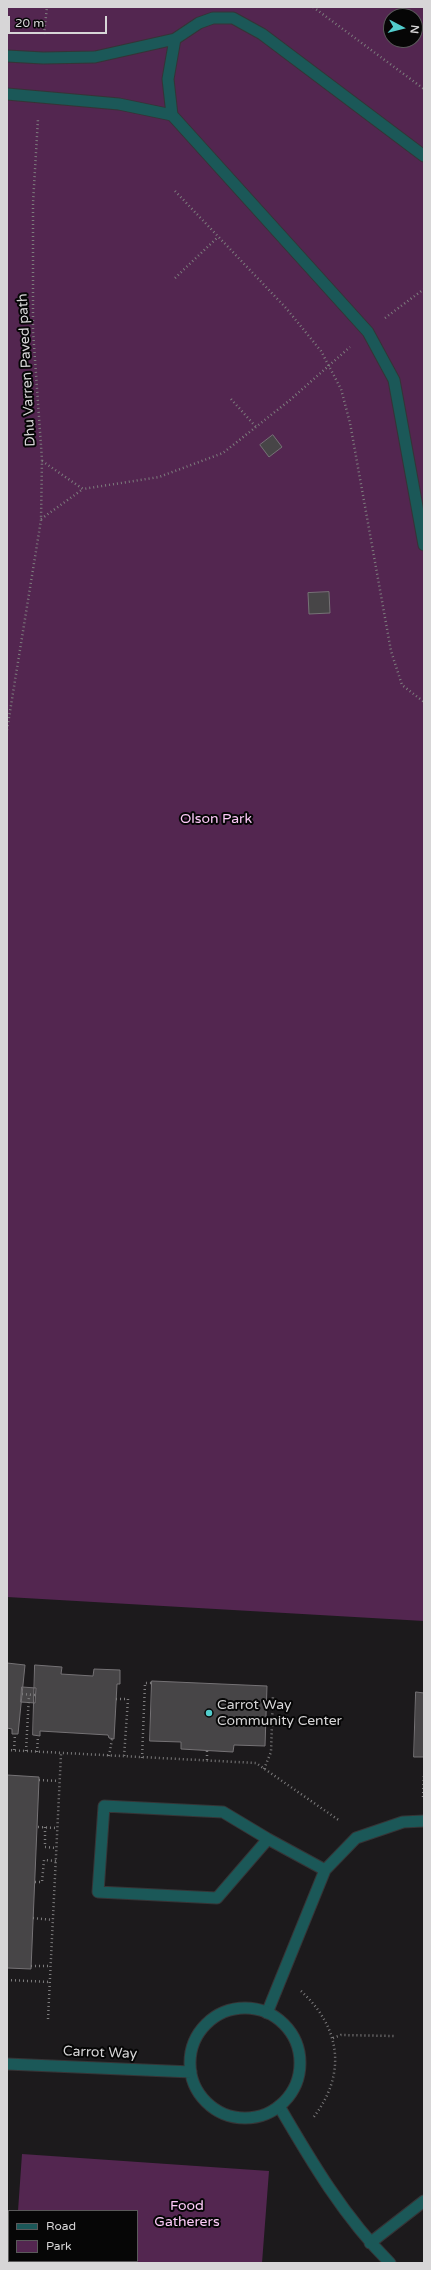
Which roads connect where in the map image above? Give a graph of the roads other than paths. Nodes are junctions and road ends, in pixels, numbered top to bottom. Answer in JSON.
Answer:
{"nodes":[{"id":1,"x":175,"y":39,"type":"junction"},
{"id":2,"x":7,"y":56,"type":"edge"},
{"id":3,"x":7,"y":94,"type":"edge"},
{"id":4,"x":172,"y":115,"type":"junction"},
{"id":5,"x":424,"y":156,"type":"edge"},
{"id":6,"x":424,"y":545,"type":"edge"},
{"id":7,"x":424,"y":1821,"type":"edge"},
{"id":8,"x":268,"y":1839,"type":"junction"},
{"id":9,"x":325,"y":1870,"type":"junction"},
{"id":10,"x":267,"y":2013,"type":"junction"},
{"id":11,"x":7,"y":2064,"type":"edge"},
{"id":12,"x":191,"y":2072,"type":"junction"},
{"id":13,"x":279,"y":2106,"type":"junction"},
{"id":14,"x":424,"y":2201,"type":"edge"},
{"id":15,"x":370,"y":2243,"type":"junction"},
{"id":16,"x":390,"y":2263,"type":"edge"}],
"edges":[{"from":1,"to":2,"type":"street"},
{"from":1,"to":4,"type":"street"},
{"from":1,"to":5,"type":"street"},
{"from":3,"to":4,"type":"street"},
{"from":4,"to":6,"type":"street"},
{"from":7,"to":9,"type":"street"},
{"from":8,"to":8,"type":"street"},
{"from":8,"to":9,"type":"street"},
{"from":9,"to":10,"type":"street"},
{"from":10,"to":12,"type":"street"},
{"from":10,"to":13,"type":"street"},
{"from":11,"to":12,"type":"street","name":"Carrot Way"},
{"from":12,"to":13,"type":"street"},
{"from":13,"to":15,"type":"street"},
{"from":14,"to":15,"type":"street"},
{"from":15,"to":16,"type":"street"}]}
